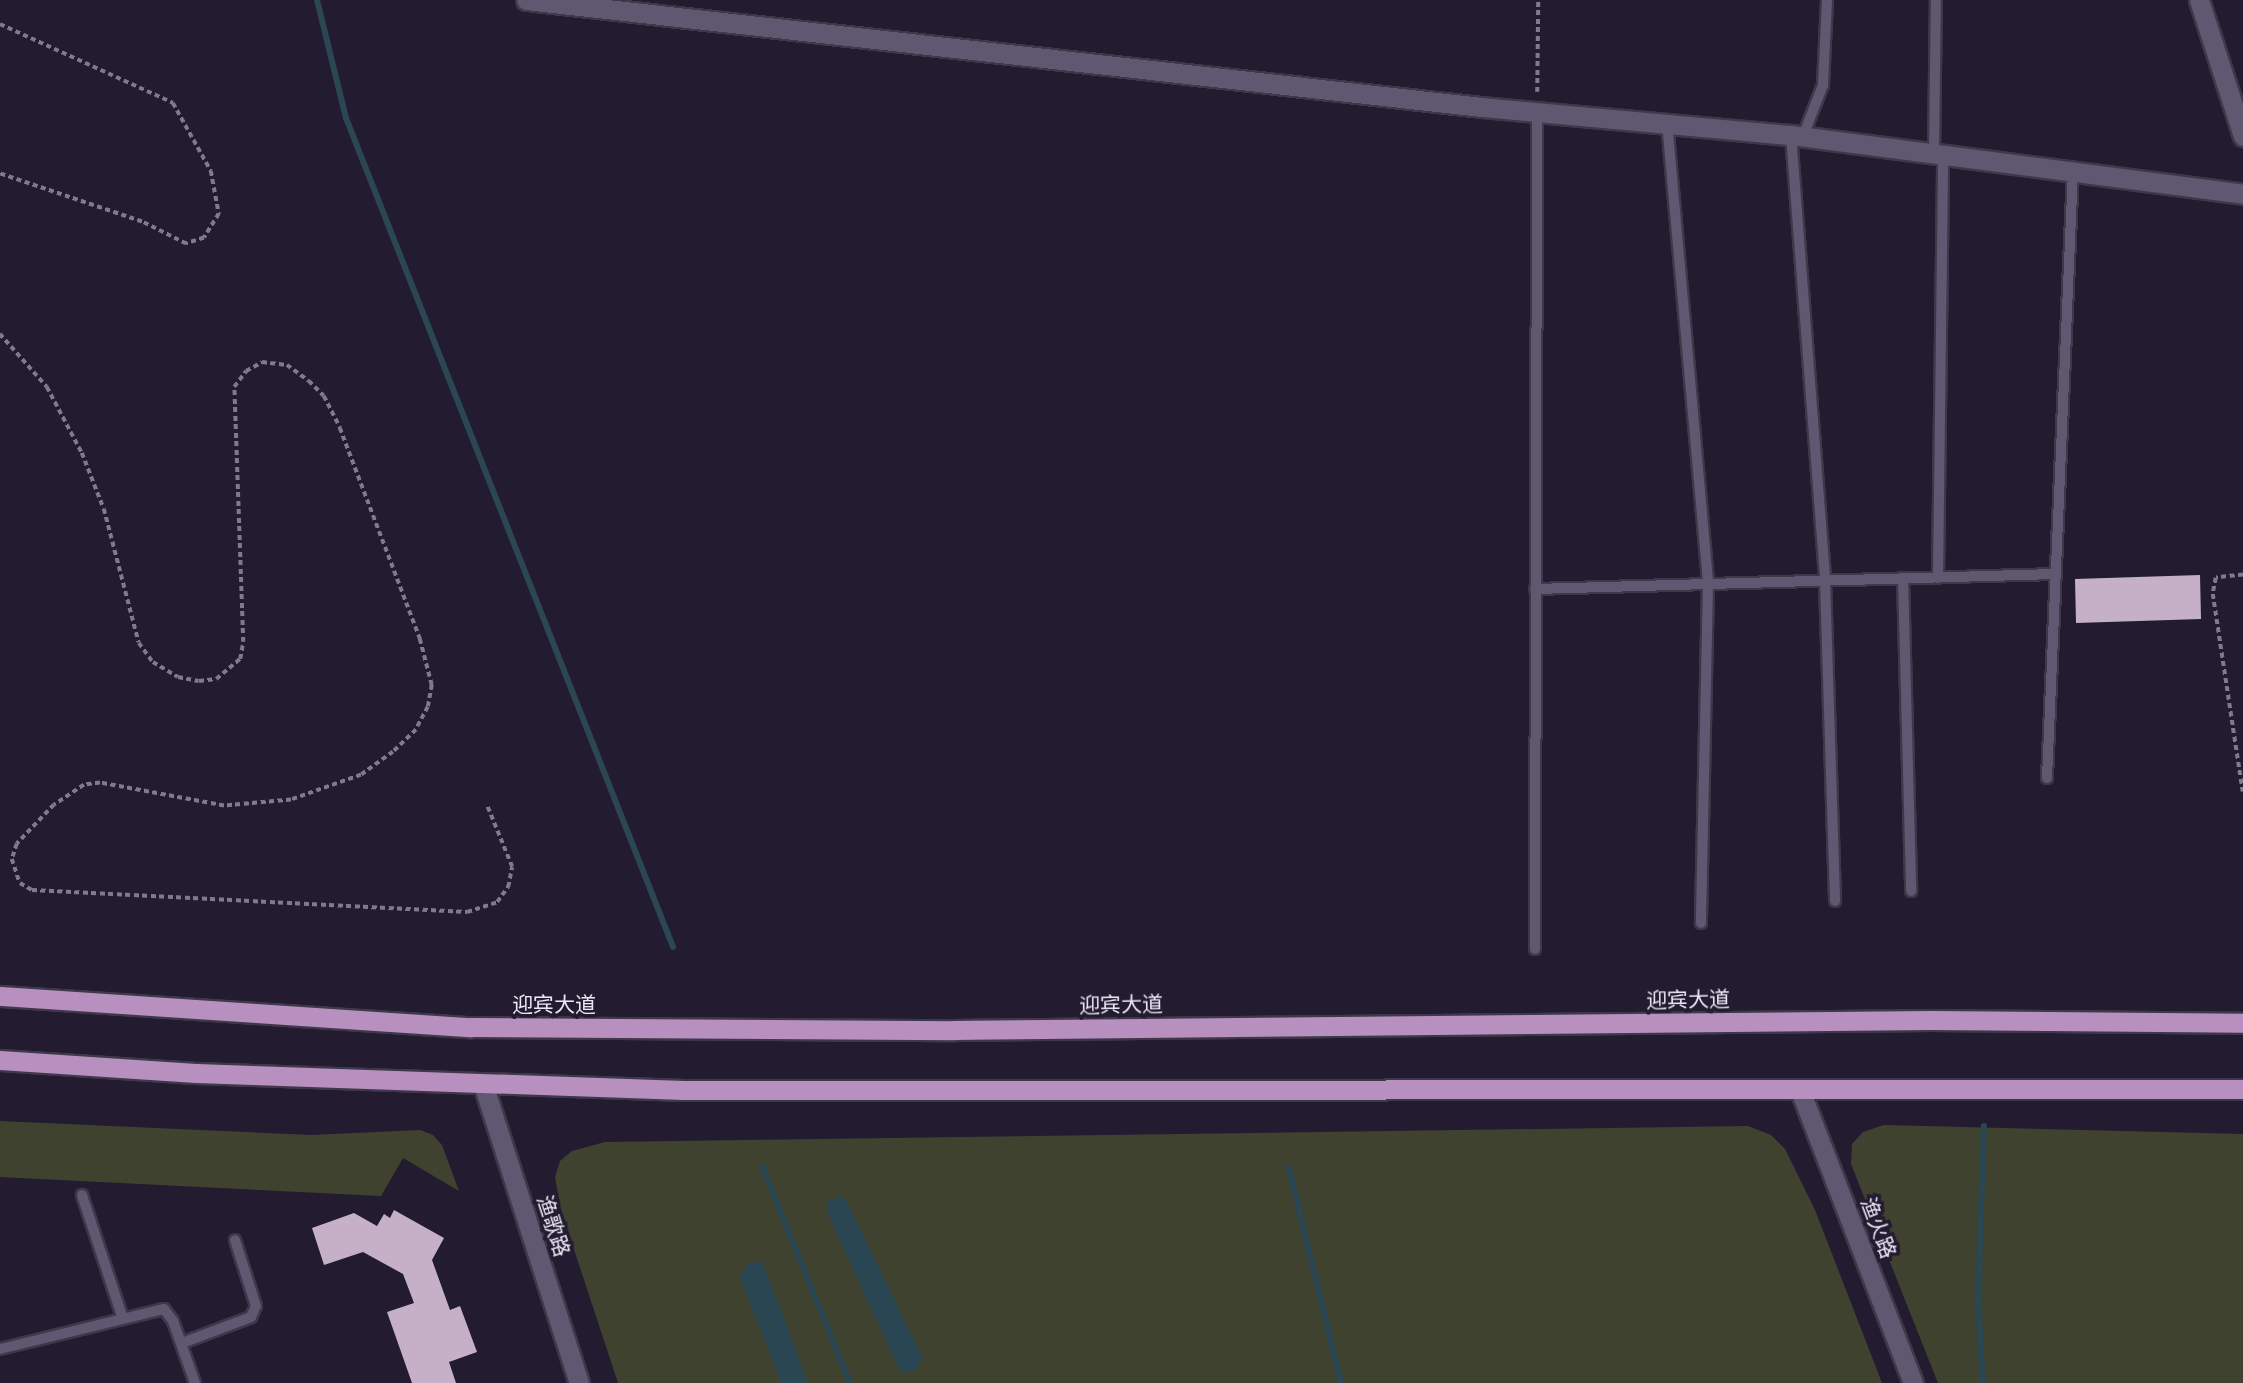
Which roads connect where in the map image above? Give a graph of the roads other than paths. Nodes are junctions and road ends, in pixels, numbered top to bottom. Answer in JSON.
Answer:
{"nodes":[{"id":1,"x":526,"y":0,"type":"edge"},
{"id":2,"x":1827,"y":0,"type":"edge"},
{"id":3,"x":1936,"y":0,"type":"edge"},
{"id":4,"x":2199,"y":0,"type":"edge"},
{"id":5,"x":1537,"y":112,"type":"junction"},
{"id":6,"x":1667,"y":122,"type":"junction"},
{"id":7,"x":1797,"y":136,"type":"junction"},
{"id":8,"x":2243,"y":136,"type":"edge"},
{"id":9,"x":1938,"y":154,"type":"junction"},
{"id":10,"x":2073,"y":172,"type":"junction"},
{"id":11,"x":2243,"y":194,"type":"edge"},
{"id":12,"x":2056,"y":574,"type":"junction"},
{"id":13,"x":1903,"y":578,"type":"junction"},
{"id":14,"x":1938,"y":578,"type":"junction"},
{"id":15,"x":1825,"y":581,"type":"junction"},
{"id":16,"x":1708,"y":584,"type":"junction"},
{"id":17,"x":1535,"y":589,"type":"junction"},
{"id":18,"x":2047,"y":778,"type":"dead end"},
{"id":19,"x":1911,"y":891,"type":"dead end"},
{"id":20,"x":1835,"y":901,"type":"dead end"},
{"id":21,"x":1701,"y":923,"type":"dead end"},
{"id":22,"x":1535,"y":949,"type":"dead end"},
{"id":23,"x":0,"y":996,"type":"edge"},
{"id":24,"x":2243,"y":1023,"type":"edge"},
{"id":25,"x":0,"y":1060,"type":"edge"},
{"id":26,"x":483,"y":1084,"type":"junction"},
{"id":27,"x":2243,"y":1089,"type":"edge"},
{"id":28,"x":1800,"y":1090,"type":"junction"},
{"id":29,"x":82,"y":1195,"type":"dead end"},
{"id":30,"x":234,"y":1240,"type":"dead end"},
{"id":31,"x":122,"y":1316,"type":"junction"},
{"id":32,"x":182,"y":1343,"type":"junction"},
{"id":33,"x":0,"y":1349,"type":"edge"},
{"id":34,"x":195,"y":1383,"type":"edge"},
{"id":35,"x":579,"y":1383,"type":"edge"},
{"id":36,"x":1913,"y":1383,"type":"edge"}],
"edges":[{"from":1,"to":5,"type":"street"},
{"from":2,"to":7,"type":"lane"},
{"from":3,"to":9,"type":"lane"},
{"from":4,"to":8,"type":"street"},
{"from":5,"to":6,"type":"street"},
{"from":5,"to":17,"type":"lane"},
{"from":6,"to":7,"type":"street"},
{"from":6,"to":16,"type":"lane"},
{"from":7,"to":9,"type":"street"},
{"from":7,"to":15,"type":"lane"},
{"from":9,"to":10,"type":"street"},
{"from":9,"to":14,"type":"lane"},
{"from":10,"to":11,"type":"street"},
{"from":10,"to":12,"type":"lane"},
{"from":12,"to":14,"type":"lane"},
{"from":12,"to":18,"type":"lane"},
{"from":13,"to":14,"type":"lane"},
{"from":13,"to":15,"type":"lane"},
{"from":13,"to":19,"type":"lane"},
{"from":15,"to":16,"type":"lane"},
{"from":15,"to":20,"type":"lane"},
{"from":16,"to":17,"type":"lane"},
{"from":16,"to":21,"type":"lane"},
{"from":17,"to":22,"type":"lane"},
{"from":23,"to":24,"type":"highway","name":"迎宾大道"},
{"from":25,"to":26,"type":"highway"},
{"from":26,"to":28,"type":"highway"},
{"from":26,"to":35,"type":"street","name":"渔歌路"},
{"from":27,"to":28,"type":"highway"},
{"from":28,"to":36,"type":"street","name":"渔火路"},
{"from":29,"to":31,"type":"lane"},
{"from":30,"to":32,"type":"lane"},
{"from":31,"to":32,"type":"lane"},
{"from":31,"to":33,"type":"lane"},
{"from":32,"to":34,"type":"lane"}]}
